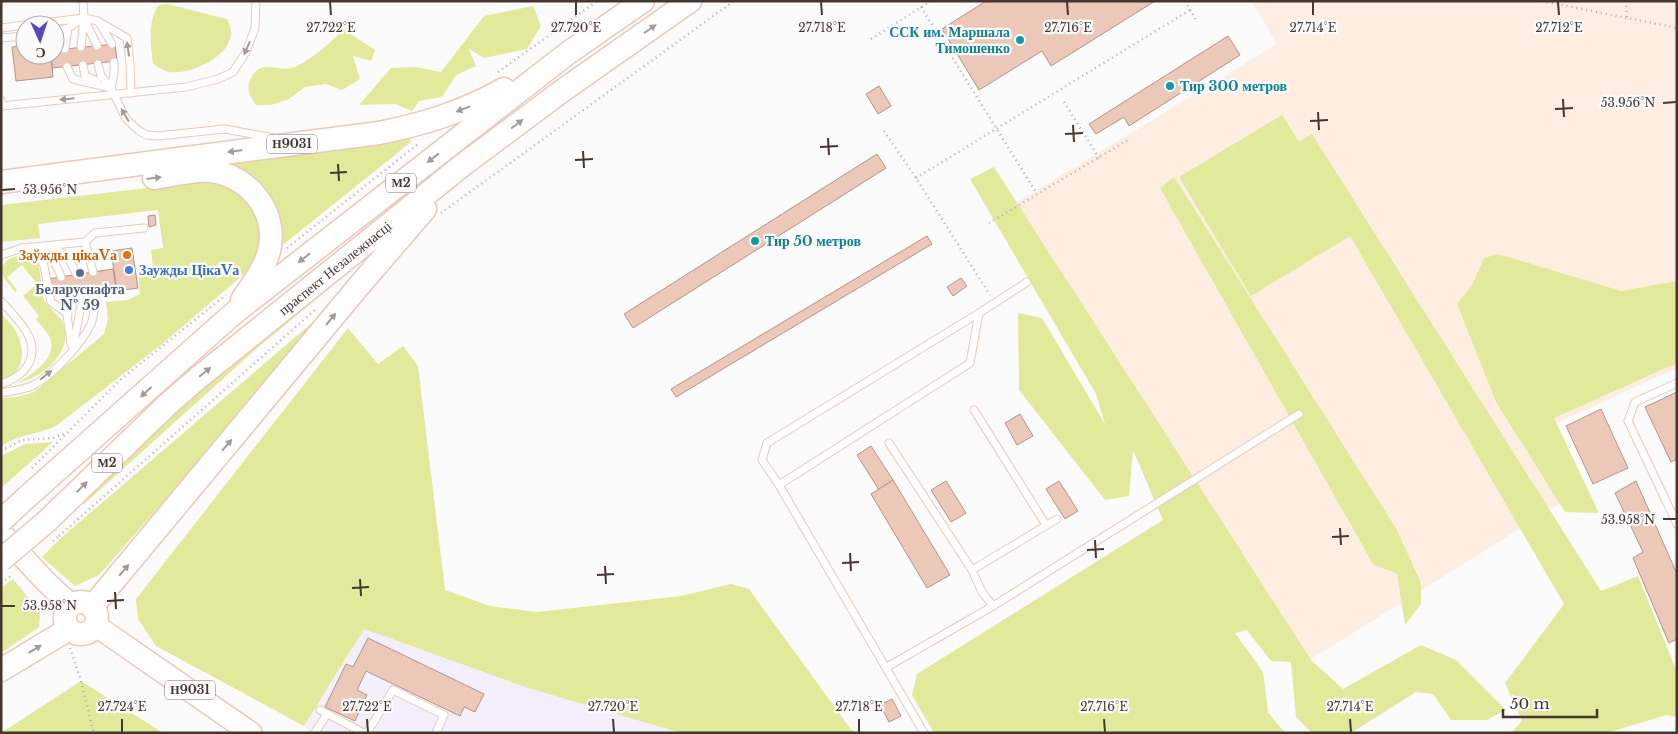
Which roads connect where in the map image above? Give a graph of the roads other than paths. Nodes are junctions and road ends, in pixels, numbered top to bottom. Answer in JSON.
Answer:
{"nodes":[{"id":1,"x":83,"y":1,"type":"edge"},
{"id":2,"x":256,"y":1,"type":"edge"},
{"id":3,"x":643,"y":1,"type":"edge"},
{"id":4,"x":690,"y":1,"type":"edge"},
{"id":5,"x":84,"y":18,"type":"junction"},
{"id":6,"x":65,"y":20,"type":"edge"},
{"id":7,"x":98,"y":21,"type":"junction"},
{"id":8,"x":15,"y":26,"type":"edge"},
{"id":9,"x":1,"y":28,"type":"edge"},
{"id":10,"x":68,"y":28,"type":"junction"},
{"id":11,"x":65,"y":29,"type":"edge"},
{"id":12,"x":15,"y":37,"type":"edge"},
{"id":13,"x":1,"y":38,"type":"edge"},
{"id":14,"x":112,"y":44,"type":"dead end"},
{"id":15,"x":97,"y":46,"type":"dead end"},
{"id":16,"x":82,"y":47,"type":"dead end"},
{"id":17,"x":65,"y":49,"type":"dead end"},
{"id":18,"x":568,"y":53,"type":"junction"},
{"id":19,"x":114,"y":62,"type":"dead end"},
{"id":20,"x":98,"y":64,"type":"dead end"},
{"id":21,"x":83,"y":65,"type":"dead end"},
{"id":22,"x":67,"y":66,"type":"dead end"},
{"id":23,"x":112,"y":91,"type":"junction"},
{"id":24,"x":131,"y":93,"type":"junction"},
{"id":25,"x":1,"y":100,"type":"edge"},
{"id":26,"x":322,"y":140,"type":"junction"},
{"id":27,"x":464,"y":164,"type":"junction"},
{"id":28,"x":1,"y":182,"type":"edge"},
{"id":29,"x":1,"y":196,"type":"edge"},
{"id":30,"x":144,"y":228,"type":"dead end"},
{"id":31,"x":85,"y":242,"type":"junction"},
{"id":32,"x":46,"y":246,"type":"junction"},
{"id":33,"x":36,"y":247,"type":"junction"},
{"id":34,"x":22,"y":248,"type":"junction"},
{"id":35,"x":1,"y":255,"type":"edge"},
{"id":36,"x":93,"y":272,"type":"dead end"},
{"id":37,"x":76,"y":274,"type":"dead end"},
{"id":38,"x":61,"y":277,"type":"dead end"},
{"id":39,"x":1027,"y":282,"type":"dead end"},
{"id":40,"x":96,"y":289,"type":"dead end"},
{"id":41,"x":79,"y":292,"type":"dead end"},
{"id":42,"x":64,"y":294,"type":"dead end"},
{"id":43,"x":1,"y":301,"type":"edge"},
{"id":44,"x":231,"y":303,"type":"junction"},
{"id":45,"x":68,"y":314,"type":"junction"},
{"id":46,"x":979,"y":314,"type":"junction"},
{"id":47,"x":72,"y":352,"type":"junction"},
{"id":48,"x":1677,"y":383,"type":"edge"},
{"id":49,"x":1,"y":384,"type":"edge"},
{"id":50,"x":1,"y":393,"type":"edge"},
{"id":51,"x":974,"y":410,"type":"dead end"},
{"id":52,"x":1299,"y":414,"type":"dead end"},
{"id":53,"x":889,"y":442,"type":"dead end"},
{"id":54,"x":779,"y":485,"type":"junction"},
{"id":55,"x":1057,"y":519,"type":"dead end"},
{"id":56,"x":1,"y":521,"type":"edge"},
{"id":57,"x":1677,"y":524,"type":"edge"},
{"id":58,"x":1046,"y":525,"type":"junction"},
{"id":59,"x":1,"y":533,"type":"edge"},
{"id":60,"x":1,"y":560,"type":"edge"},
{"id":61,"x":972,"y":570,"type":"junction"},
{"id":62,"x":993,"y":606,"type":"junction"},
{"id":63,"x":86,"y":613,"type":"junction"},
{"id":64,"x":887,"y":667,"type":"junction"},
{"id":65,"x":1,"y":670,"type":"edge"},
{"id":66,"x":320,"y":710,"type":"dead end"},
{"id":67,"x":327,"y":714,"type":"junction"},
{"id":68,"x":316,"y":731,"type":"dead end"},
{"id":69,"x":252,"y":733,"type":"edge"},
{"id":70,"x":365,"y":733,"type":"edge"},
{"id":71,"x":436,"y":733,"type":"edge"},
{"id":72,"x":924,"y":733,"type":"edge"}],
"edges":[{"from":1,"to":5,"type":"lane"},
{"from":2,"to":24,"type":"lane","one_way":true},
{"from":3,"to":18,"type":"highway","name":"праспект Незалежнасці","number":"М2"},
{"from":27,"to":4,"type":"highway","name":"праспект Незалежнасці","number":"М2","one_way":true},
{"from":5,"to":6,"type":"lane"},
{"from":5,"to":7,"type":"lane"},
{"from":5,"to":10,"type":"lane"},
{"from":5,"to":15,"type":"lane"},
{"from":5,"to":16,"type":"lane"},
{"from":7,"to":14,"type":"lane"},
{"from":24,"to":7,"type":"lane","one_way":true},
{"from":8,"to":9,"type":"lane"},
{"from":10,"to":11,"type":"lane"},
{"from":10,"to":17,"type":"lane"},
{"from":12,"to":13,"type":"lane"},
{"from":18,"to":26,"type":"highway","number":"Н9031","one_way":true},
{"from":18,"to":44,"type":"highway","name":"праспект Незалежнасці","number":"М2","one_way":true},
{"from":19,"to":23,"type":"lane"},
{"from":20,"to":23,"type":"lane"},
{"from":21,"to":23,"type":"lane"},
{"from":22,"to":23,"type":"lane"},
{"from":23,"to":24,"type":"lane"},
{"from":23,"to":25,"type":"lane","one_way":true},
{"from":26,"to":23,"type":"lane","one_way":true},
{"from":26,"to":28,"type":"highway","number":"Н9031","one_way":true},
{"from":60,"to":27,"type":"highway","name":"праспект Незалежнасці","number":"М2","one_way":true,"bridge":true},
{"from":63,"to":27,"type":"highway","one_way":true},
{"from":29,"to":44,"type":"highway","one_way":true},
{"from":30,"to":31,"type":"lane"},
{"from":31,"to":32,"type":"lane"},
{"from":31,"to":36,"type":"lane"},
{"from":32,"to":33,"type":"lane"},
{"from":32,"to":37,"type":"lane"},
{"from":33,"to":34,"type":"lane"},
{"from":33,"to":38,"type":"lane"},
{"from":34,"to":35,"type":"lane"},
{"from":34,"to":45,"type":"lane"},
{"from":39,"to":46,"type":"lane"},
{"from":40,"to":47,"type":"lane"},
{"from":41,"to":47,"type":"lane"},
{"from":42,"to":45,"type":"lane"},
{"from":43,"to":49,"type":"lane"},
{"from":44,"to":56,"type":"highway","name":"праспект Незалежнасці","number":"М2","one_way":true,"bridge":true},
{"from":45,"to":47,"type":"lane"},
{"from":46,"to":54,"type":"lane"},
{"from":46,"to":54,"type":"lane"},
{"from":50,"to":47,"type":"lane","one_way":true},
{"from":48,"to":57,"type":"lane"},
{"from":51,"to":58,"type":"lane"},
{"from":52,"to":62,"type":"lane"},
{"from":53,"to":61,"type":"lane"},
{"from":54,"to":64,"type":"lane"},
{"from":55,"to":58,"type":"lane"},
{"from":58,"to":61,"type":"lane"},
{"from":59,"to":63,"type":"main road","number":"Н9031"},
{"from":61,"to":62,"type":"lane"},
{"from":62,"to":64,"type":"lane"},
{"from":65,"to":63,"type":"highway","one_way":true},
{"from":63,"to":69,"type":"main road","number":"Н9031"},
{"from":64,"to":72,"type":"lane"},
{"from":66,"to":67,"type":"lane"},
{"from":67,"to":68,"type":"lane"},
{"from":67,"to":70,"type":"lane"},
{"from":70,"to":71,"type":"lane"}]}
